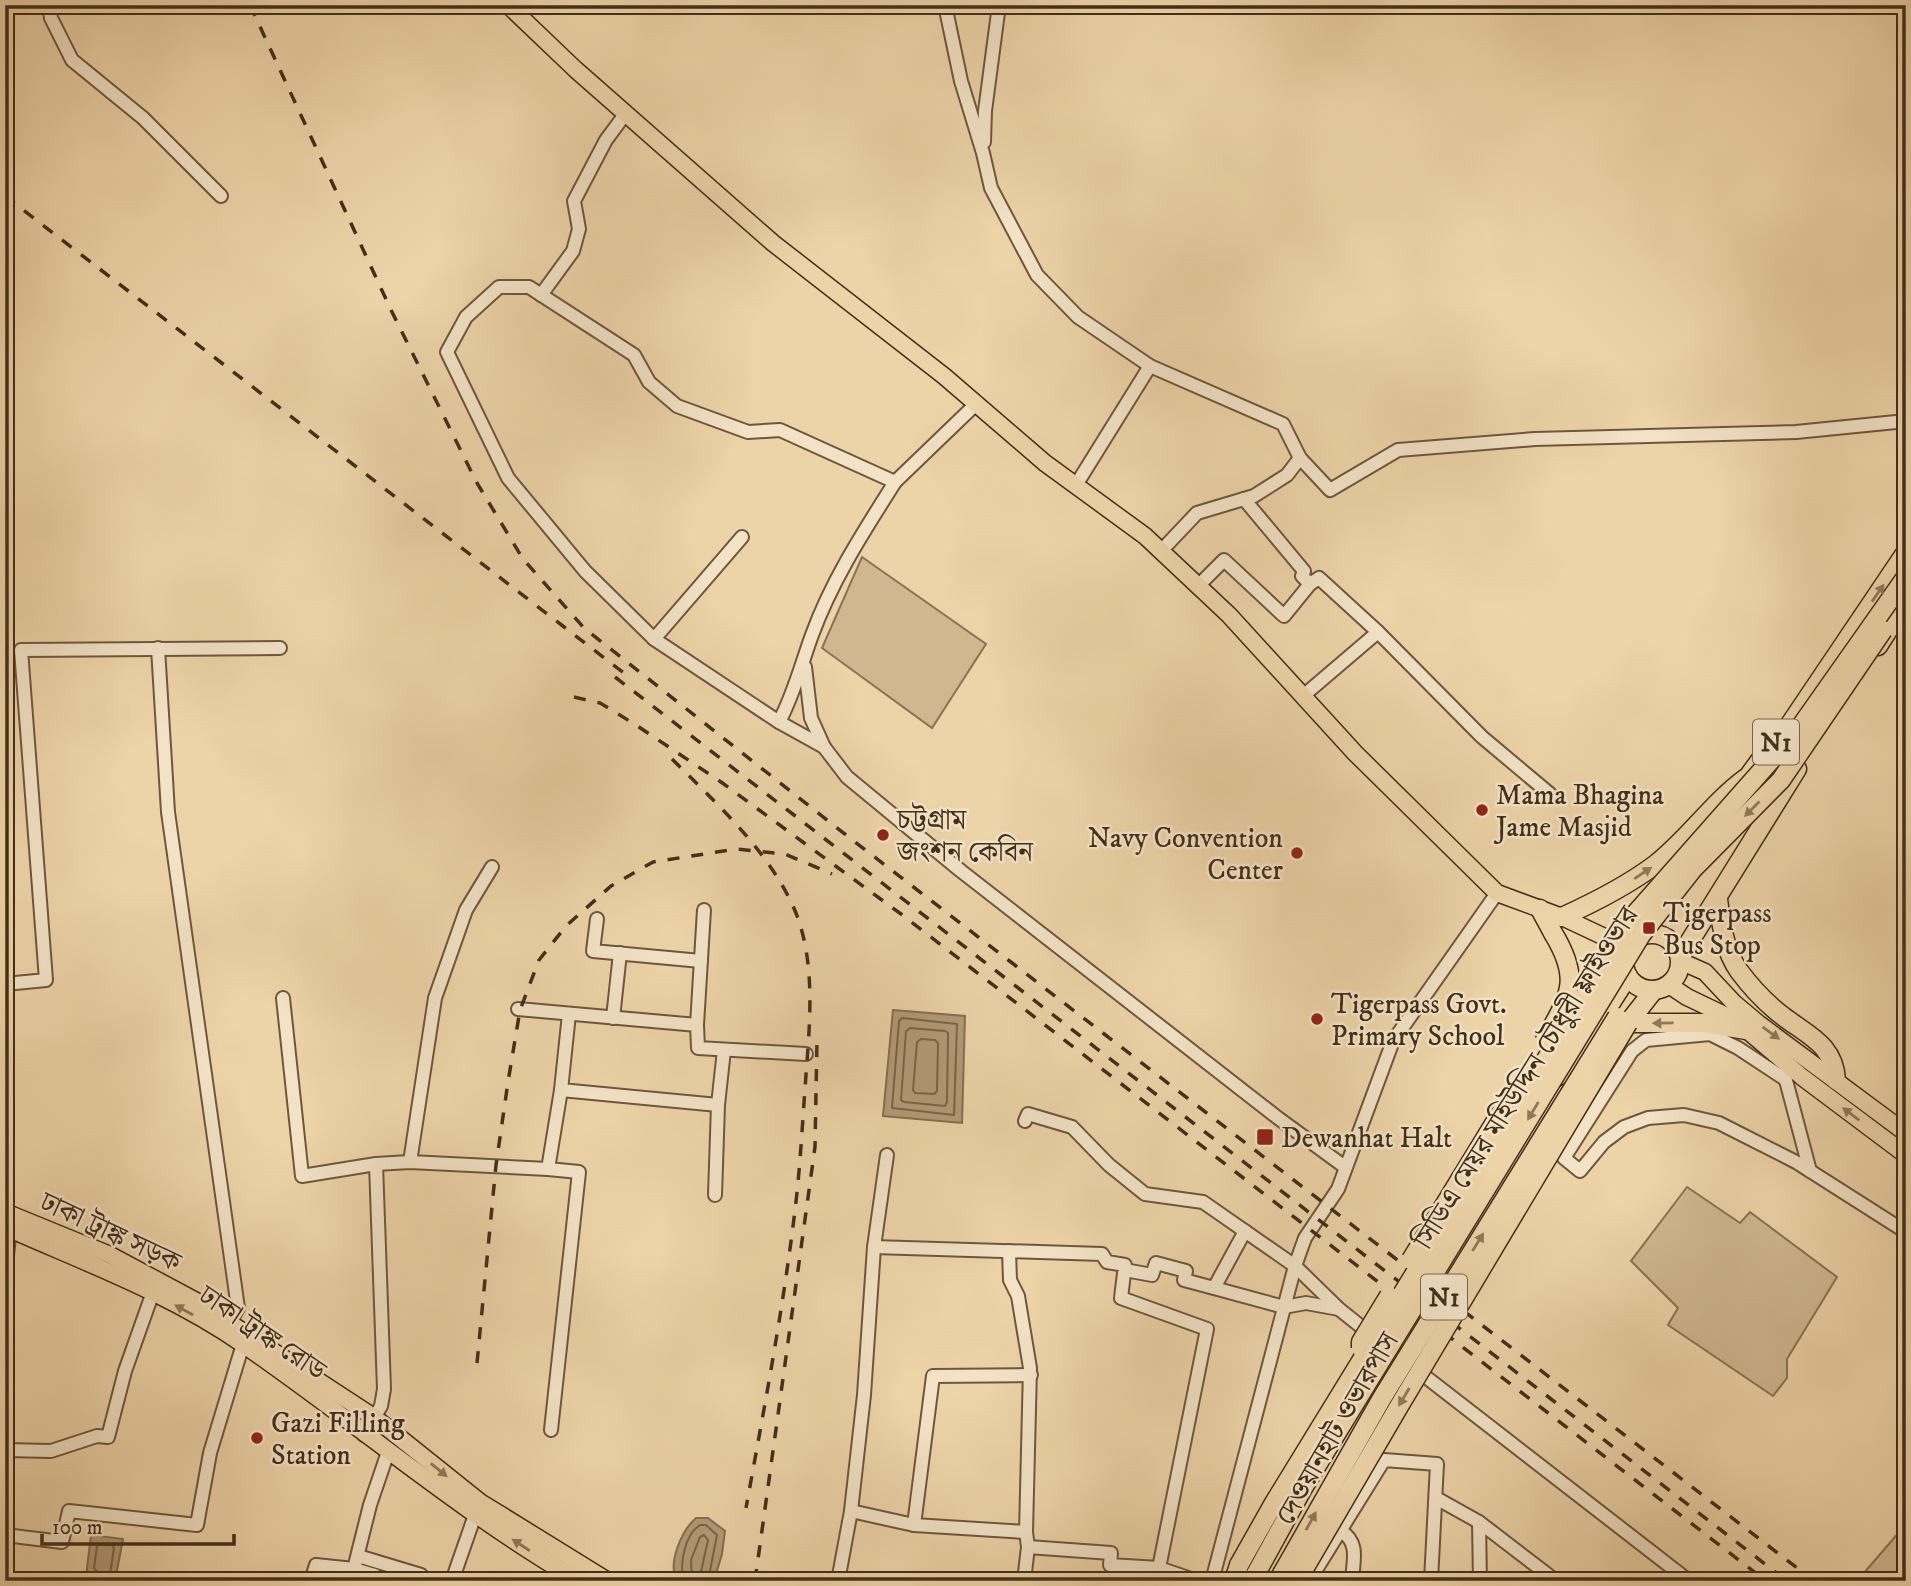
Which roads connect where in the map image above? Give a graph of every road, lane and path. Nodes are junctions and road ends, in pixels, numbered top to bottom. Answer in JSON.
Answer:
{"nodes":[{"id":1,"x":49,"y":5,"type":"edge"},
{"id":2,"x":508,"y":5,"type":"edge"},
{"id":3,"x":945,"y":5,"type":"edge"},
{"id":4,"x":999,"y":5,"type":"edge"},
{"id":5,"x":626,"y":113,"type":"junction"},
{"id":6,"x":983,"y":153,"type":"junction"},
{"id":7,"x":220,"y":196,"type":"dead end"},
{"id":8,"x":541,"y":295,"type":"junction"},
{"id":9,"x":1150,"y":366,"type":"junction"},
{"id":10,"x":976,"y":404,"type":"junction"},
{"id":11,"x":1906,"y":421,"type":"edge"},
{"id":12,"x":1300,"y":458,"type":"junction"},
{"id":13,"x":895,"y":482,"type":"junction"},
{"id":14,"x":1076,"y":485,"type":"junction"},
{"id":15,"x":1244,"y":499,"type":"junction"},
{"id":16,"x":742,"y":537,"type":"dead end"},
{"id":17,"x":1161,"y":551,"type":"junction"},
{"id":18,"x":1906,"y":552,"type":"edge"},
{"id":19,"x":1906,"y":577,"type":"edge"},
{"id":20,"x":1310,"y":584,"type":"junction"},
{"id":21,"x":1198,"y":586,"type":"junction"},
{"id":22,"x":1906,"y":595,"type":"edge"},
{"id":23,"x":1906,"y":602,"type":"edge"},
{"id":24,"x":1378,"y":632,"type":"junction"},
{"id":25,"x":654,"y":639,"type":"junction"},
{"id":26,"x":158,"y":648,"type":"junction"},
{"id":27,"x":280,"y":648,"type":"dead end"},
{"id":28,"x":804,"y":662,"type":"junction"},
{"id":29,"x":1303,"y":696,"type":"junction"},
{"id":30,"x":779,"y":722,"type":"junction"},
{"id":31,"x":824,"y":747,"type":"junction"},
{"id":32,"x":1746,"y":778,"type":"junction"},
{"id":33,"x":1550,"y":794,"type":"dead end"},
{"id":34,"x":492,"y":867,"type":"dead end"},
{"id":35,"x":1497,"y":893,"type":"junction"},
{"id":36,"x":1718,"y":899,"type":"junction"},
{"id":37,"x":1540,"y":909,"type":"joint"},
{"id":38,"x":704,"y":910,"type":"dead end"},
{"id":39,"x":597,"y":919,"type":"dead end"},
{"id":40,"x":1557,"y":925,"type":"junction"},
{"id":41,"x":1654,"y":934,"type":"junction"},
{"id":42,"x":1628,"y":948,"type":"junction"},
{"id":43,"x":620,"y":953,"type":"junction"},
{"id":44,"x":1680,"y":959,"type":"junction"},
{"id":45,"x":701,"y":961,"type":"junction"},
{"id":46,"x":1630,"y":978,"type":"junction"},
{"id":47,"x":5,"y":984,"type":"edge"},
{"id":48,"x":1662,"y":987,"type":"junction"},
{"id":49,"x":283,"y":998,"type":"dead end"},
{"id":50,"x":518,"y":1009,"type":"dead end"},
{"id":51,"x":569,"y":1014,"type":"junction"},
{"id":52,"x":613,"y":1018,"type":"junction"},
{"id":53,"x":1623,"y":1020,"type":"junction"},
{"id":54,"x":697,"y":1025,"type":"junction"},
{"id":55,"x":1746,"y":1030,"type":"junction"},
{"id":56,"x":724,"y":1050,"type":"junction"},
{"id":57,"x":806,"y":1054,"type":"dead end"},
{"id":58,"x":1780,"y":1059,"type":"junction"},
{"id":59,"x":1785,"y":1079,"type":"junction"},
{"id":60,"x":1553,"y":1080,"type":"junction"},
{"id":61,"x":1836,"y":1080,"type":"junction"},
{"id":62,"x":561,"y":1090,"type":"junction"},
{"id":63,"x":718,"y":1105,"type":"junction"},
{"id":64,"x":1025,"y":1121,"type":"dead end"},
{"id":65,"x":1906,"y":1133,"type":"edge"},
{"id":66,"x":887,"y":1155,"type":"dead end"},
{"id":67,"x":1906,"y":1155,"type":"edge"},
{"id":68,"x":410,"y":1162,"type":"junction"},
{"id":69,"x":376,"y":1164,"type":"junction"},
{"id":70,"x":1345,"y":1167,"type":"junction"},
{"id":71,"x":548,"y":1169,"type":"junction"},
{"id":72,"x":1810,"y":1171,"type":"junction"},
{"id":73,"x":715,"y":1195,"type":"dead end"},
{"id":74,"x":5,"y":1212,"type":"edge"},
{"id":75,"x":8,"y":1228,"type":"edge"},
{"id":76,"x":1245,"y":1231,"type":"junction"},
{"id":77,"x":1906,"y":1232,"type":"edge"},
{"id":78,"x":874,"y":1247,"type":"junction"},
{"id":79,"x":1009,"y":1251,"type":"junction"},
{"id":80,"x":1295,"y":1266,"type":"junction"},
{"id":81,"x":1125,"y":1270,"type":"junction"},
{"id":82,"x":5,"y":1273,"type":"edge"},
{"id":83,"x":1214,"y":1288,"type":"junction"},
{"id":84,"x":153,"y":1292,"type":"junction"},
{"id":85,"x":1284,"y":1307,"type":"junction"},
{"id":86,"x":1339,"y":1309,"type":"junction"},
{"id":87,"x":227,"y":1327,"type":"junction"},
{"id":88,"x":243,"y":1344,"type":"junction"},
{"id":89,"x":264,"y":1345,"type":"joint"},
{"id":90,"x":1360,"y":1366,"type":"junction"},
{"id":91,"x":1031,"y":1375,"type":"junction"},
{"id":92,"x":375,"y":1418,"type":"junction"},
{"id":93,"x":551,"y":1430,"type":"dead end"},
{"id":94,"x":364,"y":1435,"type":"junction"},
{"id":95,"x":5,"y":1450,"type":"edge"},
{"id":96,"x":388,"y":1452,"type":"junction"},
{"id":97,"x":1436,"y":1498,"type":"junction"},
{"id":98,"x":851,"y":1511,"type":"junction"},
{"id":99,"x":475,"y":1516,"type":"junction"},
{"id":100,"x":1479,"y":1522,"type":"junction"},
{"id":101,"x":914,"y":1525,"type":"junction"},
{"id":102,"x":1341,"y":1531,"type":"junction"},
{"id":103,"x":1026,"y":1532,"type":"junction"},
{"id":104,"x":5,"y":1535,"type":"edge"},
{"id":105,"x":1028,"y":1547,"type":"junction"},
{"id":106,"x":358,"y":1556,"type":"junction"},
{"id":107,"x":354,"y":1569,"type":"junction"},
{"id":108,"x":1159,"y":1569,"type":"junction"},
{"id":109,"x":552,"y":1574,"type":"edge"},
{"id":110,"x":421,"y":1576,"type":"dead end"},
{"id":111,"x":1674,"y":1576,"type":"edge"},
{"id":112,"x":311,"y":1581,"type":"edge"},
{"id":113,"x":377,"y":1581,"type":"edge"},
{"id":114,"x":452,"y":1581,"type":"edge"},
{"id":115,"x":579,"y":1581,"type":"edge"},
{"id":116,"x":608,"y":1581,"type":"edge"},
{"id":117,"x":838,"y":1581,"type":"edge"},
{"id":118,"x":1024,"y":1581,"type":"edge"},
{"id":119,"x":1197,"y":1581,"type":"edge"},
{"id":120,"x":1212,"y":1581,"type":"edge"},
{"id":121,"x":1234,"y":1581,"type":"edge"},
{"id":122,"x":1252,"y":1581,"type":"edge"},
{"id":123,"x":1278,"y":1581,"type":"edge"},
{"id":124,"x":1297,"y":1581,"type":"edge"},
{"id":125,"x":1309,"y":1581,"type":"edge"},
{"id":126,"x":1352,"y":1581,"type":"edge"},
{"id":127,"x":1432,"y":1581,"type":"edge"},
{"id":128,"x":1480,"y":1581,"type":"edge"},
{"id":129,"x":1556,"y":1581,"type":"edge"},
{"id":130,"x":1689,"y":1581,"type":"edge"}],
"edges":[{"from":1,"to":7,"type":"street"},
{"from":2,"to":5,"type":"main road"},
{"from":3,"to":6,"type":"street"},
{"from":4,"to":6,"type":"street"},
{"from":5,"to":8,"type":"street"},
{"from":5,"to":10,"type":"main road"},
{"from":6,"to":9,"type":"street"},
{"from":8,"to":13,"type":"street"},
{"from":8,"to":25,"type":"street"},
{"from":9,"to":12,"type":"street"},
{"from":9,"to":14,"type":"street"},
{"from":10,"to":13,"type":"street"},
{"from":10,"to":14,"type":"main road"},
{"from":11,"to":12,"type":"street"},
{"from":12,"to":15,"type":"street"},
{"from":13,"to":28,"type":"street"},
{"from":14,"to":17,"type":"main road"},
{"from":15,"to":17,"type":"street"},
{"from":15,"to":20,"type":"street"},
{"from":16,"to":25,"type":"street"},
{"from":17,"to":21,"type":"main road"},
{"from":32,"to":18,"type":"highway","number":"N1","one_way":true},
{"from":19,"to":90,"type":"highway","bridge":true},
{"from":20,"to":21,"type":"street"},
{"from":20,"to":24,"type":"street"},
{"from":21,"to":29,"type":"main road"},
{"from":22,"to":60,"type":"highway","name":"সিডিএ মেয়র মহিউদ্দিন চৌধুরী ফ্লাইওভার","one_way":true,"bridge":true},
{"from":23,"to":36,"type":"highway","number":"N1"},
{"from":24,"to":29,"type":"street"},
{"from":24,"to":33,"type":"street"},
{"from":25,"to":30,"type":"street"},
{"from":26,"to":27,"type":"street"},
{"from":26,"to":47,"type":"street"},
{"from":26,"to":87,"type":"street"},
{"from":28,"to":30,"type":"street"},
{"from":28,"to":31,"type":"street"},
{"from":29,"to":35,"type":"main road"},
{"from":30,"to":31,"type":"street"},
{"from":31,"to":70,"type":"street"},
{"from":40,"to":32,"type":"highway","one_way":true},
{"from":32,"to":41,"type":"highway","number":"N1"},
{"from":34,"to":68,"type":"street"},
{"from":35,"to":37,"type":"main road"},
{"from":35,"to":70,"type":"street"},
{"from":36,"to":44,"type":"highway","number":"N1"},
{"from":36,"to":61,"type":"highway"},
{"from":37,"to":40,"type":"highway"},
{"from":38,"to":45,"type":"street"},
{"from":39,"to":43,"type":"street"},
{"from":40,"to":42,"type":"main road"},
{"from":40,"to":90,"type":"highway","bridge":true},
{"from":41,"to":42,"type":"highway"},
{"from":41,"to":44,"type":"highway"},
{"from":42,"to":46,"type":"highway","number":"N1"},
{"from":43,"to":45,"type":"street"},
{"from":43,"to":52,"type":"street"},
{"from":44,"to":48,"type":"highway","number":"N1"},
{"from":44,"to":61,"type":"main road","one_way":true},
{"from":45,"to":54,"type":"street"},
{"from":46,"to":48,"type":"highway"},
{"from":46,"to":53,"type":"highway","number":"N1"},
{"from":46,"to":60,"type":"highway"},
{"from":48,"to":53,"type":"highway","number":"N1"},
{"from":48,"to":55,"type":"main road"},
{"from":49,"to":69,"type":"street"},
{"from":50,"to":51,"type":"street"},
{"from":51,"to":52,"type":"street"},
{"from":51,"to":62,"type":"street"},
{"from":52,"to":54,"type":"street"},
{"from":55,"to":53,"type":"highway","one_way":true},
{"from":123,"to":53,"type":"highway","name":"দেওয়ানহাট ওভারপাস","number":"N1","one_way":true,"bridge":true},
{"from":53,"to":124,"type":"highway","name":"দেওয়ানহাট ওভারপাস","number":"N1","one_way":true,"bridge":true},
{"from":54,"to":56,"type":"street"},
{"from":55,"to":58,"type":"main road"},
{"from":56,"to":57,"type":"street"},
{"from":56,"to":63,"type":"street"},
{"from":58,"to":59,"type":"street"},
{"from":67,"to":58,"type":"main road","one_way":true},
{"from":59,"to":72,"type":"street"},
{"from":59,"to":72,"type":"street"},
{"from":60,"to":122,"type":"highway","name":"সিডিএ মেয়র মহিউদ্দিন চৌধুরী ফ্লাইওভার","one_way":true,"bridge":true},
{"from":61,"to":65,"type":"main road"},
{"from":62,"to":63,"type":"street"},
{"from":62,"to":71,"type":"street"},
{"from":63,"to":73,"type":"street"},
{"from":64,"to":76,"type":"street"},
{"from":66,"to":78,"type":"street"},
{"from":68,"to":69,"type":"street"},
{"from":68,"to":71,"type":"street"},
{"from":69,"to":92,"type":"street"},
{"from":70,"to":80,"type":"street"},
{"from":71,"to":93,"type":"street"},
{"from":72,"to":77,"type":"street"},
{"from":74,"to":87,"type":"main road","name":"ঢাকা ট্রাঙ্ক সড়ক"},
{"from":75,"to":82,"type":"street"},
{"from":75,"to":84,"type":"main road","name":"ঢাকা ট্রাঙ্ক রোড"},
{"from":76,"to":80,"type":"street"},
{"from":76,"to":83,"type":"street"},
{"from":78,"to":79,"type":"street"},
{"from":78,"to":98,"type":"street"},
{"from":79,"to":81,"type":"street"},
{"from":79,"to":91,"type":"street"},
{"from":80,"to":85,"type":"street"},
{"from":80,"to":86,"type":"street"},
{"from":81,"to":83,"type":"street"},
{"from":81,"to":108,"type":"street"},
{"from":83,"to":85,"type":"street"},
{"from":87,"to":84,"type":"main road","name":"ঢাকা ট্রাঙ্ক রোড","one_way":true},
{"from":84,"to":95,"type":"street"},
{"from":85,"to":86,"type":"street"},
{"from":85,"to":120,"type":"street"},
{"from":86,"to":111,"type":"street"},
{"from":87,"to":88,"type":"main road","name":"ঢাকা ট্রাঙ্ক রোড"},
{"from":87,"to":89,"type":"main road","name":"ঢাকা ট্রাঙ্ক সড়ক"},
{"from":88,"to":94,"type":"main road","name":"ঢাকা ট্রাঙ্ক রোড"},
{"from":88,"to":104,"type":"street"},
{"from":89,"to":92,"type":"main road","name":"ঢাকা ট্রাঙ্ক রোড"},
{"from":90,"to":121,"type":"highway","bridge":true},
{"from":91,"to":101,"type":"street"},
{"from":91,"to":103,"type":"street"},
{"from":92,"to":94,"type":"street"},
{"from":92,"to":116,"type":"main road","name":"ঢাকা ট্রাঙ্ক রোড","one_way":true},
{"from":94,"to":96,"type":"main road","name":"ঢাকা ট্রাঙ্ক রোড"},
{"from":96,"to":99,"type":"main road","name":"ঢাকা ট্রাঙ্ক রোড"},
{"from":96,"to":106,"type":"street"},
{"from":97,"to":100,"type":"street"},
{"from":97,"to":102,"type":"street"},
{"from":97,"to":127,"type":"street"},
{"from":98,"to":101,"type":"street"},
{"from":98,"to":117,"type":"street"},
{"from":109,"to":99,"type":"main road","name":"ঢাকা ট্রাঙ্ক রোড","one_way":true},
{"from":99,"to":114,"type":"street"},
{"from":100,"to":128,"type":"street"},
{"from":100,"to":129,"type":"street"},
{"from":101,"to":103,"type":"street"},
{"from":102,"to":125,"type":"street"},
{"from":102,"to":126,"type":"street"},
{"from":103,"to":105,"type":"street"},
{"from":105,"to":108,"type":"street"},
{"from":105,"to":118,"type":"street"},
{"from":106,"to":107,"type":"street"},
{"from":106,"to":110,"type":"street"},
{"from":107,"to":112,"type":"street"},
{"from":107,"to":113,"type":"street"},
{"from":108,"to":119,"type":"street"},
{"from":109,"to":115,"type":"main road","name":"ঢাকা ট্রাঙ্ক রোড"},
{"from":111,"to":130,"type":"street"}]}
